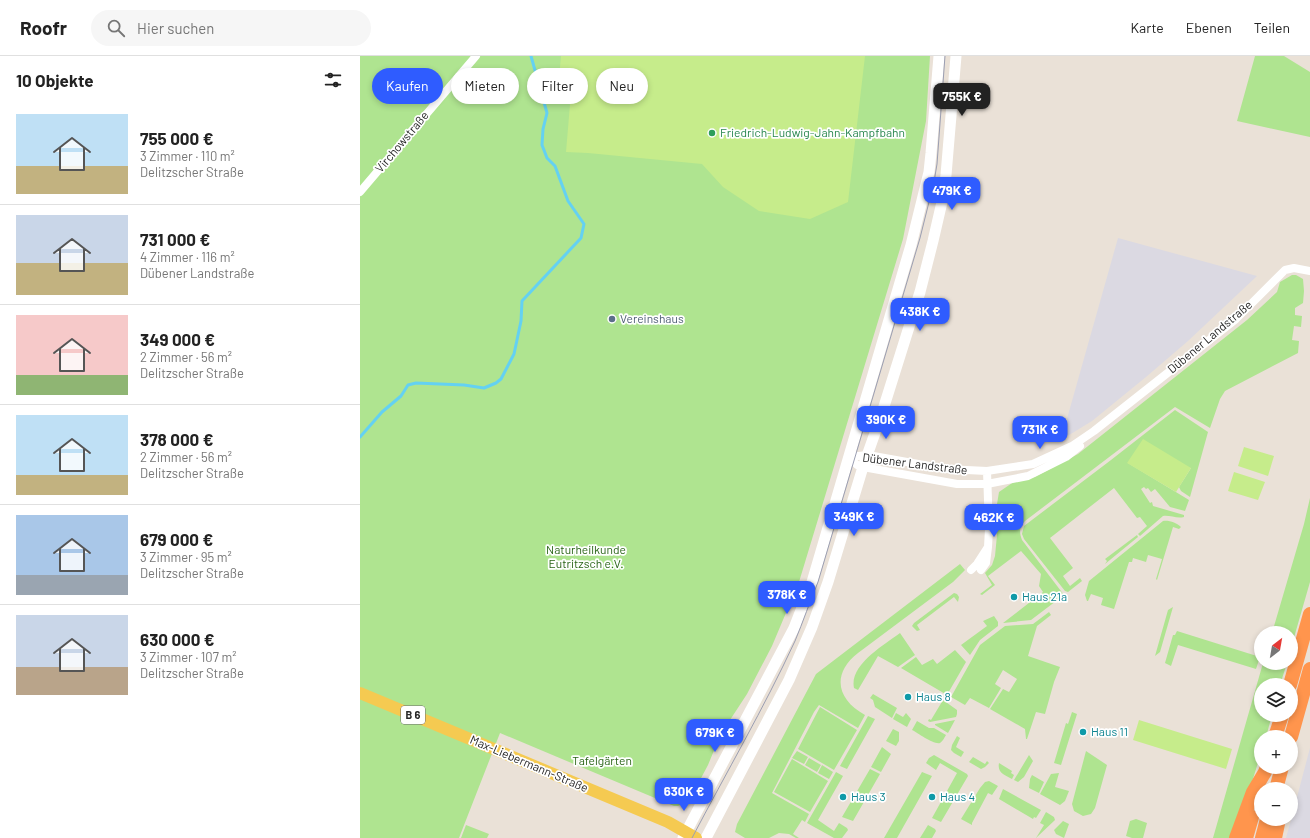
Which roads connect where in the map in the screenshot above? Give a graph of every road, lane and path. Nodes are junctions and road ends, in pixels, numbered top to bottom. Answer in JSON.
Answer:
{"nodes":[{"id":1,"x":476,"y":56,"type":"edge"},
{"id":2,"x":939,"y":56,"type":"edge"},
{"id":3,"x":956,"y":56,"type":"edge"},
{"id":4,"x":360,"y":192,"type":"edge"},
{"id":5,"x":1310,"y":271,"type":"edge"},
{"id":6,"x":1094,"y":431,"type":"junction"},
{"id":7,"x":868,"y":455,"type":"junction"},
{"id":8,"x":849,"y":457,"type":"junction"},
{"id":9,"x":863,"y":468,"type":"junction"},
{"id":10,"x":987,"y":472,"type":"junction"},
{"id":11,"x":987,"y":484,"type":"junction"},
{"id":12,"x":988,"y":547,"type":"junction"},
{"id":13,"x":971,"y":570,"type":"dead end"},
{"id":14,"x":981,"y":570,"type":"dead end"},
{"id":15,"x":1310,"y":614,"type":"edge"},
{"id":16,"x":1310,"y":669,"type":"edge"},
{"id":17,"x":1292,"y":678,"type":"edge"},
{"id":18,"x":360,"y":693,"type":"edge"},
{"id":19,"x":1293,"y":730,"type":"edge"},
{"id":20,"x":1264,"y":774,"type":"edge"},
{"id":21,"x":1265,"y":774,"type":"edge"},
{"id":22,"x":1266,"y":826,"type":"edge"},
{"id":23,"x":1278,"y":826,"type":"edge"},
{"id":24,"x":688,"y":836,"type":"edge"},
{"id":25,"x":706,"y":838,"type":"edge"},
{"id":26,"x":1236,"y":838,"type":"edge"},
{"id":27,"x":1246,"y":838,"type":"edge"},
{"id":28,"x":1262,"y":838,"type":"edge"},
{"id":29,"x":1275,"y":838,"type":"edge"}],
"edges":[{"from":1,"to":4,"type":"street","name":"Virchowstraße"},
{"from":2,"to":8,"type":"main road"},
{"from":3,"to":7,"type":"main road"},
{"from":5,"to":6,"type":"street","name":"Dübener Landstraße"},
{"from":6,"to":10,"type":"street","name":"Dübener Landstraße"},
{"from":6,"to":11,"type":"street","name":"Dübener Landstraße"},
{"from":7,"to":8,"type":"street","name":"Dübener Landstraße"},
{"from":7,"to":9,"type":"main road"},
{"from":7,"to":10,"type":"street","name":"Dübener Landstraße"},
{"from":8,"to":9,"type":"street","name":"Dübener Landstraße"},
{"from":8,"to":24,"type":"main road"},
{"from":9,"to":11,"type":"street","name":"Dübener Landstraße"},
{"from":9,"to":25,"type":"main road"},
{"from":10,"to":11,"type":"street"},
{"from":11,"to":12,"type":"street"},
{"from":12,"to":13,"type":"street"},
{"from":12,"to":14,"type":"street"},
{"from":15,"to":17,"type":"highway"},
{"from":16,"to":19,"type":"highway"},
{"from":18,"to":24,"type":"main road","name":"Max-Liebermann-Straße","number":"B 6"},
{"from":20,"to":26,"type":"highway"},
{"from":21,"to":27,"type":"highway"},
{"from":22,"to":28,"type":"highway"},
{"from":23,"to":29,"type":"highway"}]}
